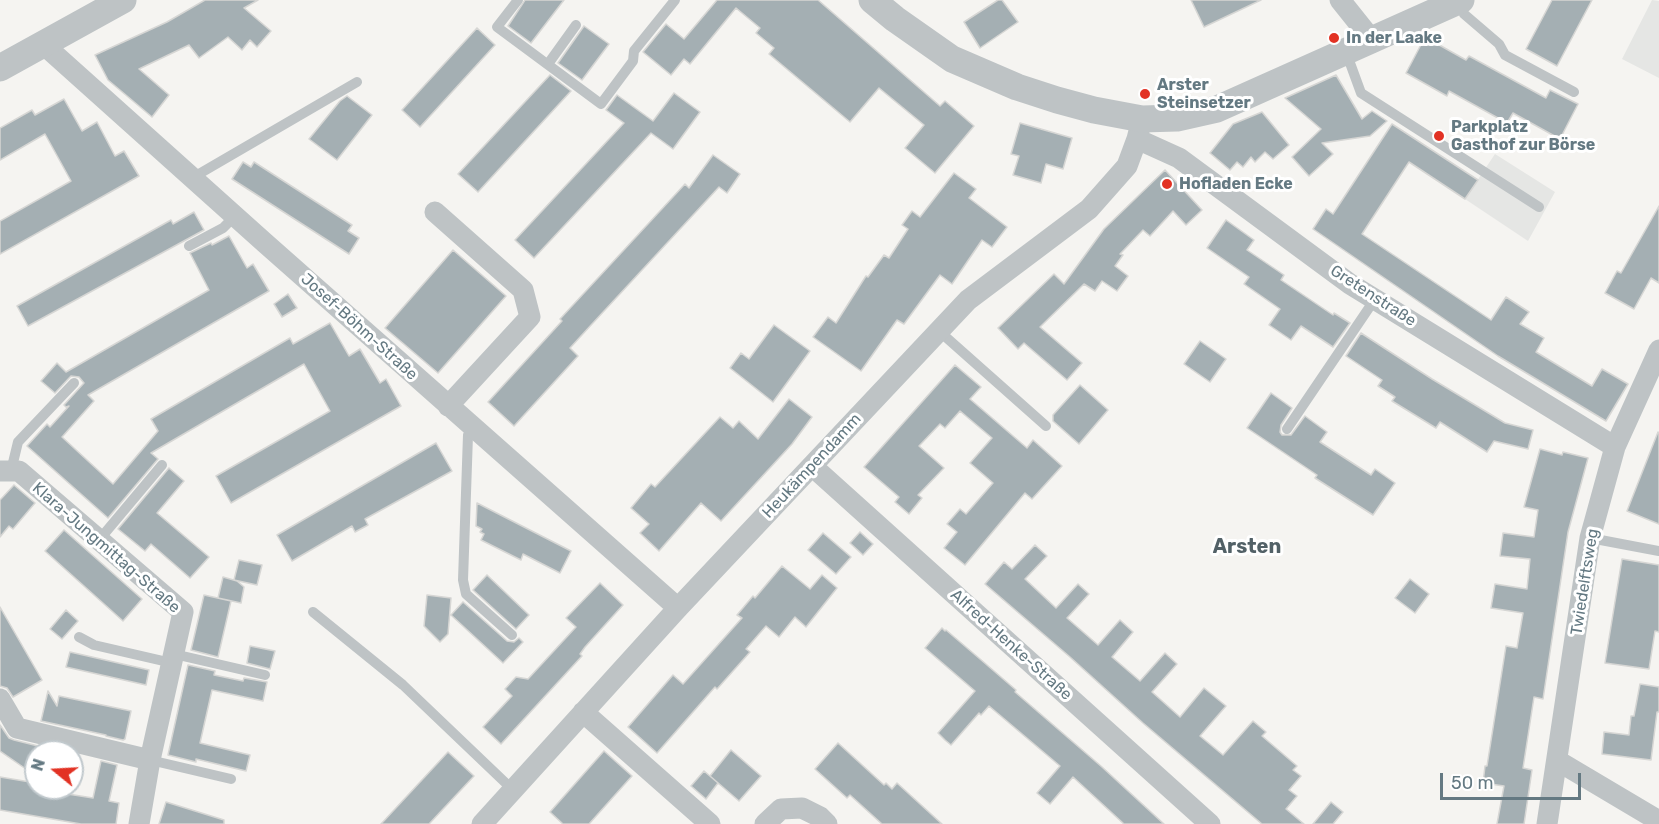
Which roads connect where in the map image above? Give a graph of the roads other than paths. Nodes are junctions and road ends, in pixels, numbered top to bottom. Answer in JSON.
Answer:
{"nodes":[{"id":1,"x":123,"y":0,"type":"edge"},
{"id":2,"x":518,"y":0,"type":"edge"},
{"id":3,"x":675,"y":0,"type":"edge"},
{"id":4,"x":872,"y":0,"type":"edge"},
{"id":5,"x":1340,"y":0,"type":"edge"},
{"id":6,"x":1461,"y":0,"type":"edge"},
{"id":7,"x":576,"y":26,"type":"dead end"},
{"id":8,"x":1372,"y":40,"type":"junction"},
{"id":9,"x":44,"y":44,"type":"junction"},
{"id":10,"x":1345,"y":52,"type":"junction"},
{"id":11,"x":548,"y":64,"type":"junction"},
{"id":12,"x":0,"y":68,"type":"edge"},
{"id":13,"x":357,"y":82,"type":"dead end"},
{"id":14,"x":1574,"y":92,"type":"dead end"},
{"id":15,"x":1139,"y":129,"type":"junction"},
{"id":16,"x":192,"y":178,"type":"junction"},
{"id":17,"x":1539,"y":207,"type":"dead end"},
{"id":18,"x":435,"y":212,"type":"dead end"},
{"id":19,"x":234,"y":216,"type":"junction"},
{"id":20,"x":189,"y":246,"type":"dead end"},
{"id":21,"x":1375,"y":299,"type":"junction"},
{"id":22,"x":939,"y":331,"type":"junction"},
{"id":23,"x":1659,"y":350,"type":"edge"},
{"id":24,"x":74,"y":384,"type":"dead end"},
{"id":25,"x":448,"y":406,"type":"junction"},
{"id":26,"x":1046,"y":426,"type":"dead end"},
{"id":27,"x":475,"y":428,"type":"junction"},
{"id":28,"x":1287,"y":429,"type":"dead end"},
{"id":29,"x":1615,"y":447,"type":"junction"},
{"id":30,"x":162,"y":465,"type":"dead end"},
{"id":31,"x":812,"y":466,"type":"junction"},
{"id":32,"x":6,"y":471,"type":"edge"},
{"id":33,"x":1590,"y":538,"type":"junction"},
{"id":34,"x":99,"y":540,"type":"junction"},
{"id":35,"x":1659,"y":551,"type":"edge"},
{"id":36,"x":678,"y":608,"type":"junction"},
{"id":37,"x":313,"y":612,"type":"dead end"},
{"id":38,"x":512,"y":635,"type":"dead end"},
{"id":39,"x":79,"y":637,"type":"dead end"},
{"id":40,"x":173,"y":658,"type":"junction"},
{"id":41,"x":265,"y":675,"type":"dead end"},
{"id":42,"x":0,"y":699,"type":"edge"},
{"id":43,"x":583,"y":712,"type":"junction"},
{"id":44,"x":150,"y":760,"type":"junction"},
{"id":45,"x":1558,"y":761,"type":"junction"},
{"id":46,"x":231,"y":779,"type":"dead end"},
{"id":47,"x":513,"y":790,"type":"junction"},
{"id":48,"x":1659,"y":821,"type":"edge"},
{"id":49,"x":139,"y":824,"type":"edge"},
{"id":50,"x":482,"y":824,"type":"edge"},
{"id":51,"x":710,"y":824,"type":"edge"},
{"id":52,"x":765,"y":824,"type":"edge"},
{"id":53,"x":827,"y":824,"type":"edge"},
{"id":54,"x":1210,"y":824,"type":"edge"},
{"id":55,"x":1547,"y":824,"type":"edge"}],
"edges":[{"from":1,"to":9,"type":"street"},
{"from":2,"to":11,"type":"lane"},
{"from":3,"to":11,"type":"lane"},
{"from":4,"to":15,"type":"street"},
{"from":5,"to":8,"type":"street"},
{"from":6,"to":8,"type":"street"},
{"from":6,"to":14,"type":"lane"},
{"from":7,"to":11,"type":"lane"},
{"from":8,"to":10,"type":"street"},
{"from":9,"to":12,"type":"street"},
{"from":9,"to":16,"type":"street","name":"Josef-Böhm-Straße"},
{"from":10,"to":15,"type":"street"},
{"from":10,"to":17,"type":"lane"},
{"from":13,"to":16,"type":"lane"},
{"from":15,"to":21,"type":"street","name":"Gretenstraße"},
{"from":15,"to":22,"type":"street","name":"Heukämpendamm"},
{"from":16,"to":19,"type":"street","name":"Josef-Böhm-Straße"},
{"from":18,"to":25,"type":"street"},
{"from":19,"to":20,"type":"lane"},
{"from":19,"to":25,"type":"street","name":"Josef-Böhm-Straße"},
{"from":21,"to":28,"type":"lane"},
{"from":21,"to":29,"type":"street","name":"Gretenstraße"},
{"from":22,"to":26,"type":"lane"},
{"from":22,"to":31,"type":"street","name":"Heukämpendamm"},
{"from":23,"to":29,"type":"street","name":"Twiedelftsweg"},
{"from":24,"to":32,"type":"lane"},
{"from":25,"to":27,"type":"street","name":"Josef-Böhm-Straße"},
{"from":27,"to":36,"type":"street","name":"Josef-Böhm-Straße"},
{"from":27,"to":38,"type":"lane"},
{"from":29,"to":33,"type":"street","name":"Twiedelftsweg"},
{"from":30,"to":34,"type":"lane"},
{"from":31,"to":36,"type":"street","name":"Heukämpendamm"},
{"from":31,"to":54,"type":"street","name":"Alfred-Henke-Straße"},
{"from":32,"to":34,"type":"street","name":"Klara-Jungmittag-Straße"},
{"from":33,"to":35,"type":"lane"},
{"from":33,"to":45,"type":"street","name":"Twiedelftsweg"},
{"from":34,"to":40,"type":"street","name":"Klara-Jungmittag-Straße"},
{"from":36,"to":43,"type":"street","name":"Heukämpendamm"},
{"from":37,"to":47,"type":"lane"},
{"from":39,"to":40,"type":"lane"},
{"from":40,"to":41,"type":"lane"},
{"from":40,"to":44,"type":"street","name":"Klara-Jungmittag-Straße"},
{"from":42,"to":44,"type":"street"},
{"from":43,"to":47,"type":"street","name":"Heukämpendamm"},
{"from":43,"to":51,"type":"street"},
{"from":44,"to":46,"type":"lane"},
{"from":44,"to":49,"type":"street","name":"Klara-Jungmittag-Straße"},
{"from":45,"to":48,"type":"street"},
{"from":45,"to":55,"type":"street","name":"Twiedelftsweg"},
{"from":47,"to":50,"type":"street","name":"Heukämpendamm"},
{"from":52,"to":53,"type":"street"}]}
